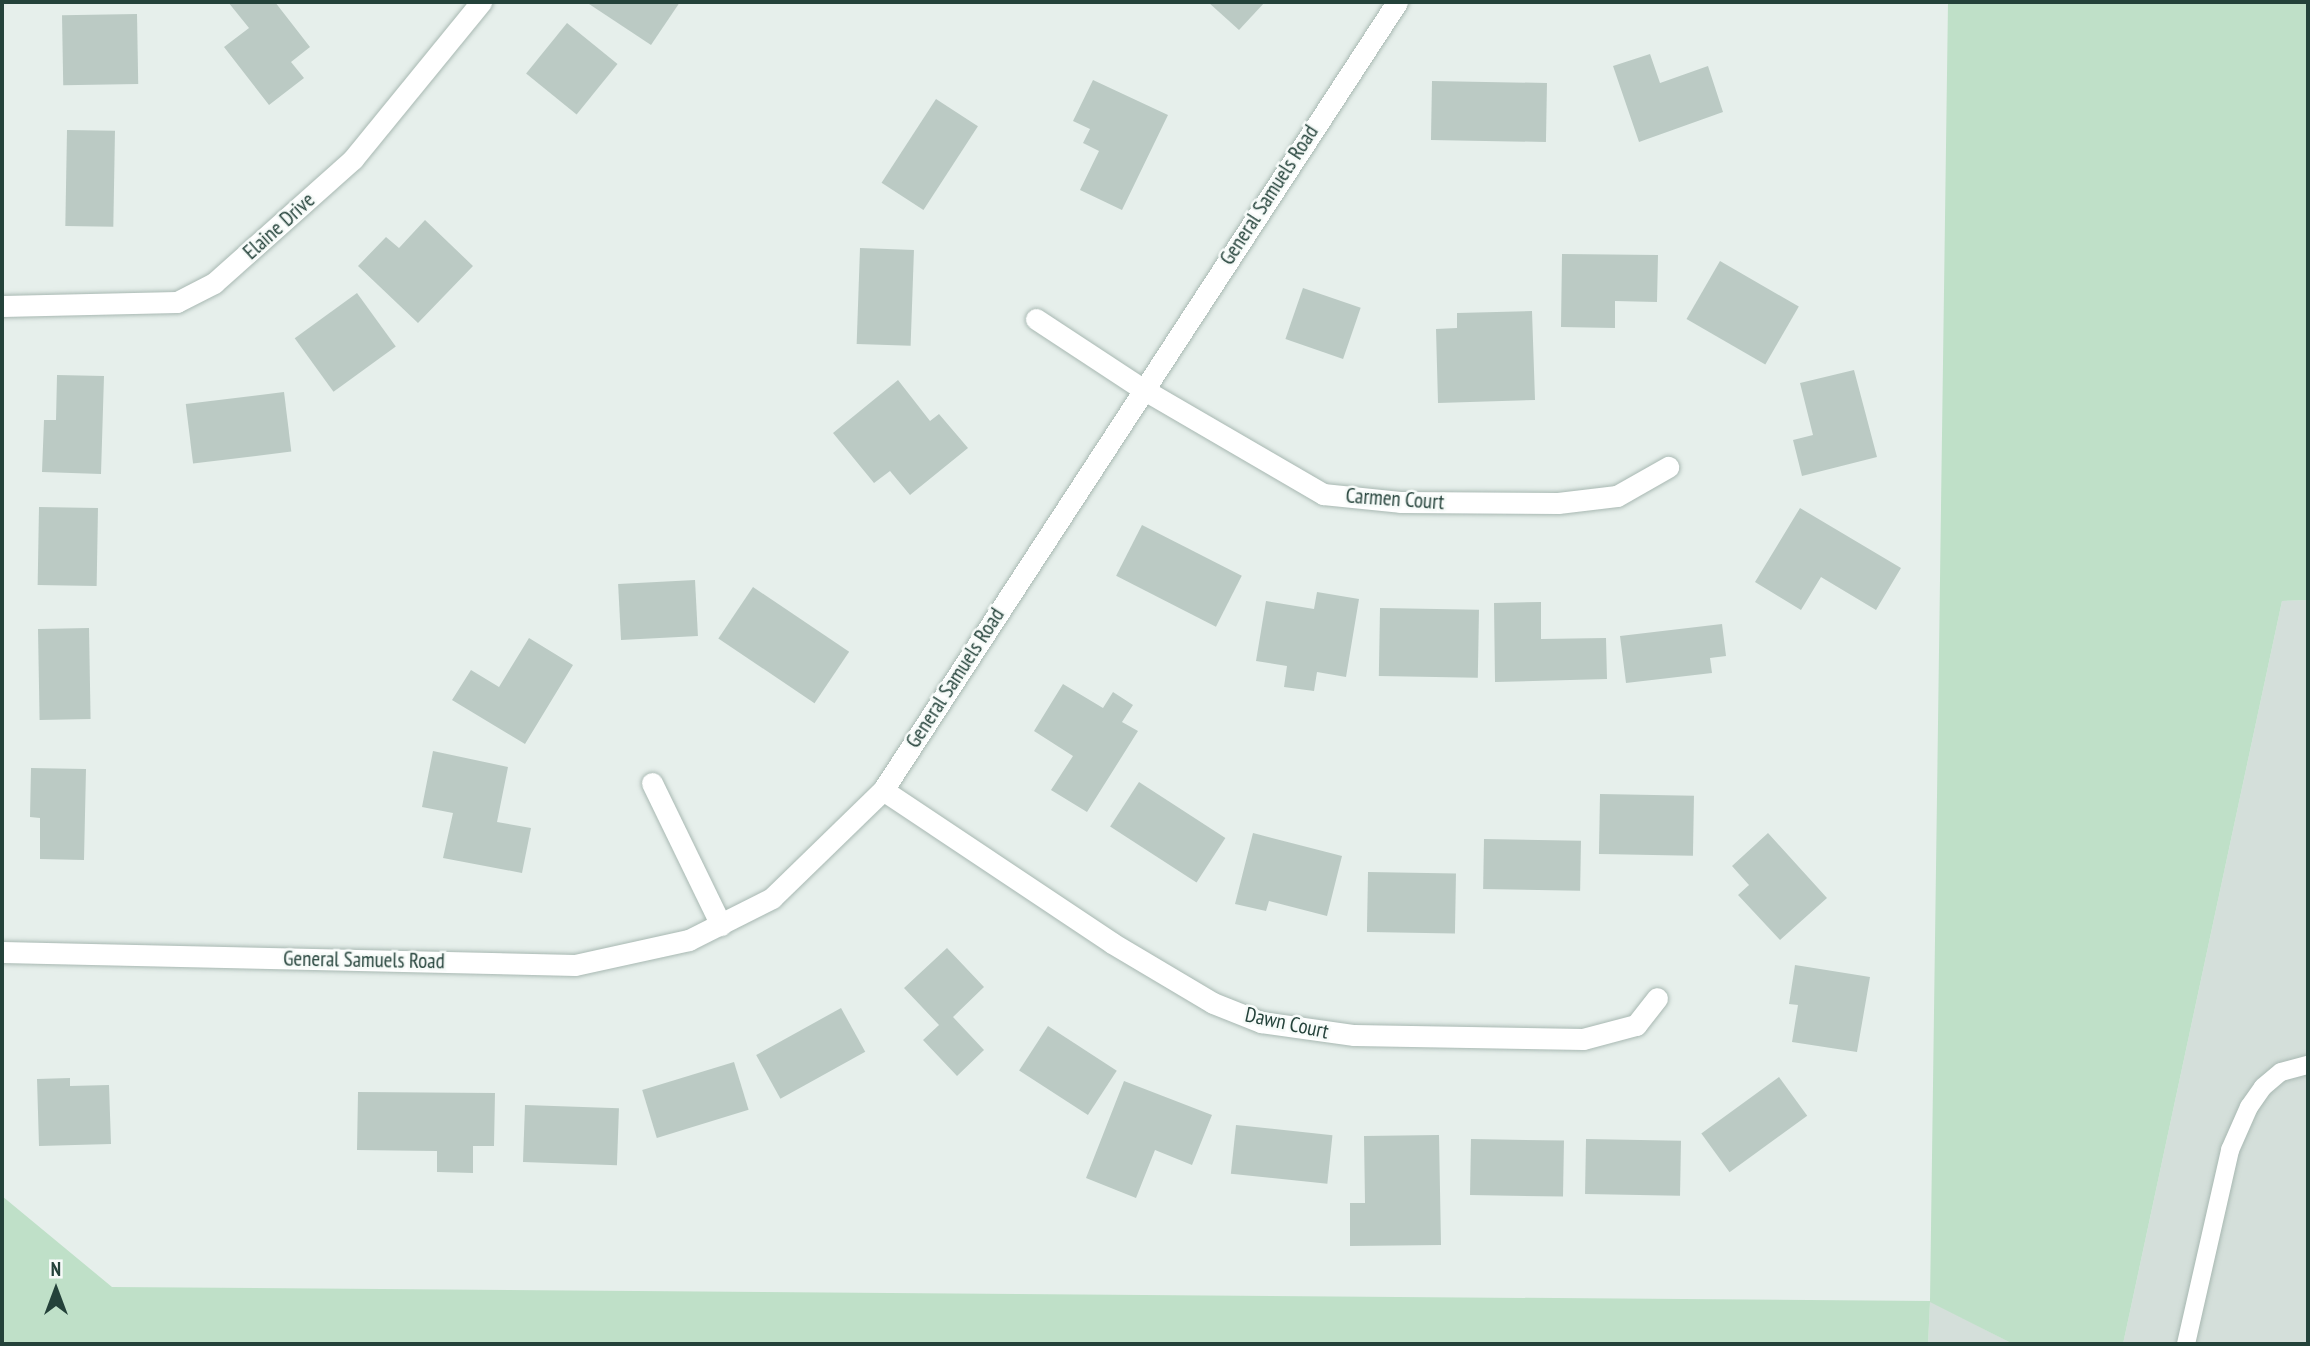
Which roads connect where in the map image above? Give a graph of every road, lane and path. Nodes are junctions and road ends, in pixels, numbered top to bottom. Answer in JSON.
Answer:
{"nodes":[{"id":1,"x":481,"y":2,"type":"edge"},
{"id":2,"x":1397,"y":2,"type":"edge"},
{"id":3,"x":2,"y":306,"type":"edge"},
{"id":4,"x":1037,"y":319,"type":"dead end"},
{"id":5,"x":1141,"y":388,"type":"junction"},
{"id":6,"x":1668,"y":467,"type":"dead end"},
{"id":7,"x":652,"y":783,"type":"dead end"},
{"id":8,"x":883,"y":790,"type":"junction"},
{"id":9,"x":721,"y":925,"type":"junction"},
{"id":10,"x":2,"y":952,"type":"edge"},
{"id":11,"x":1657,"y":998,"type":"dead end"},
{"id":12,"x":2308,"y":1065,"type":"edge"},
{"id":13,"x":2186,"y":1344,"type":"edge"}],
"edges":[{"from":1,"to":3,"type":"street","name":"Elaine Drive"},
{"from":2,"to":5,"type":"street","name":"General Samuels Road"},
{"from":4,"to":5,"type":"street"},
{"from":5,"to":6,"type":"street","name":"Carmen Court"},
{"from":5,"to":8,"type":"street","name":"General Samuels Road"},
{"from":7,"to":9,"type":"street"},
{"from":8,"to":9,"type":"street","name":"General Samuels Road"},
{"from":8,"to":11,"type":"street","name":"Dawn Court"},
{"from":9,"to":10,"type":"street","name":"General Samuels Road"},
{"from":12,"to":13,"type":"lane"}]}
